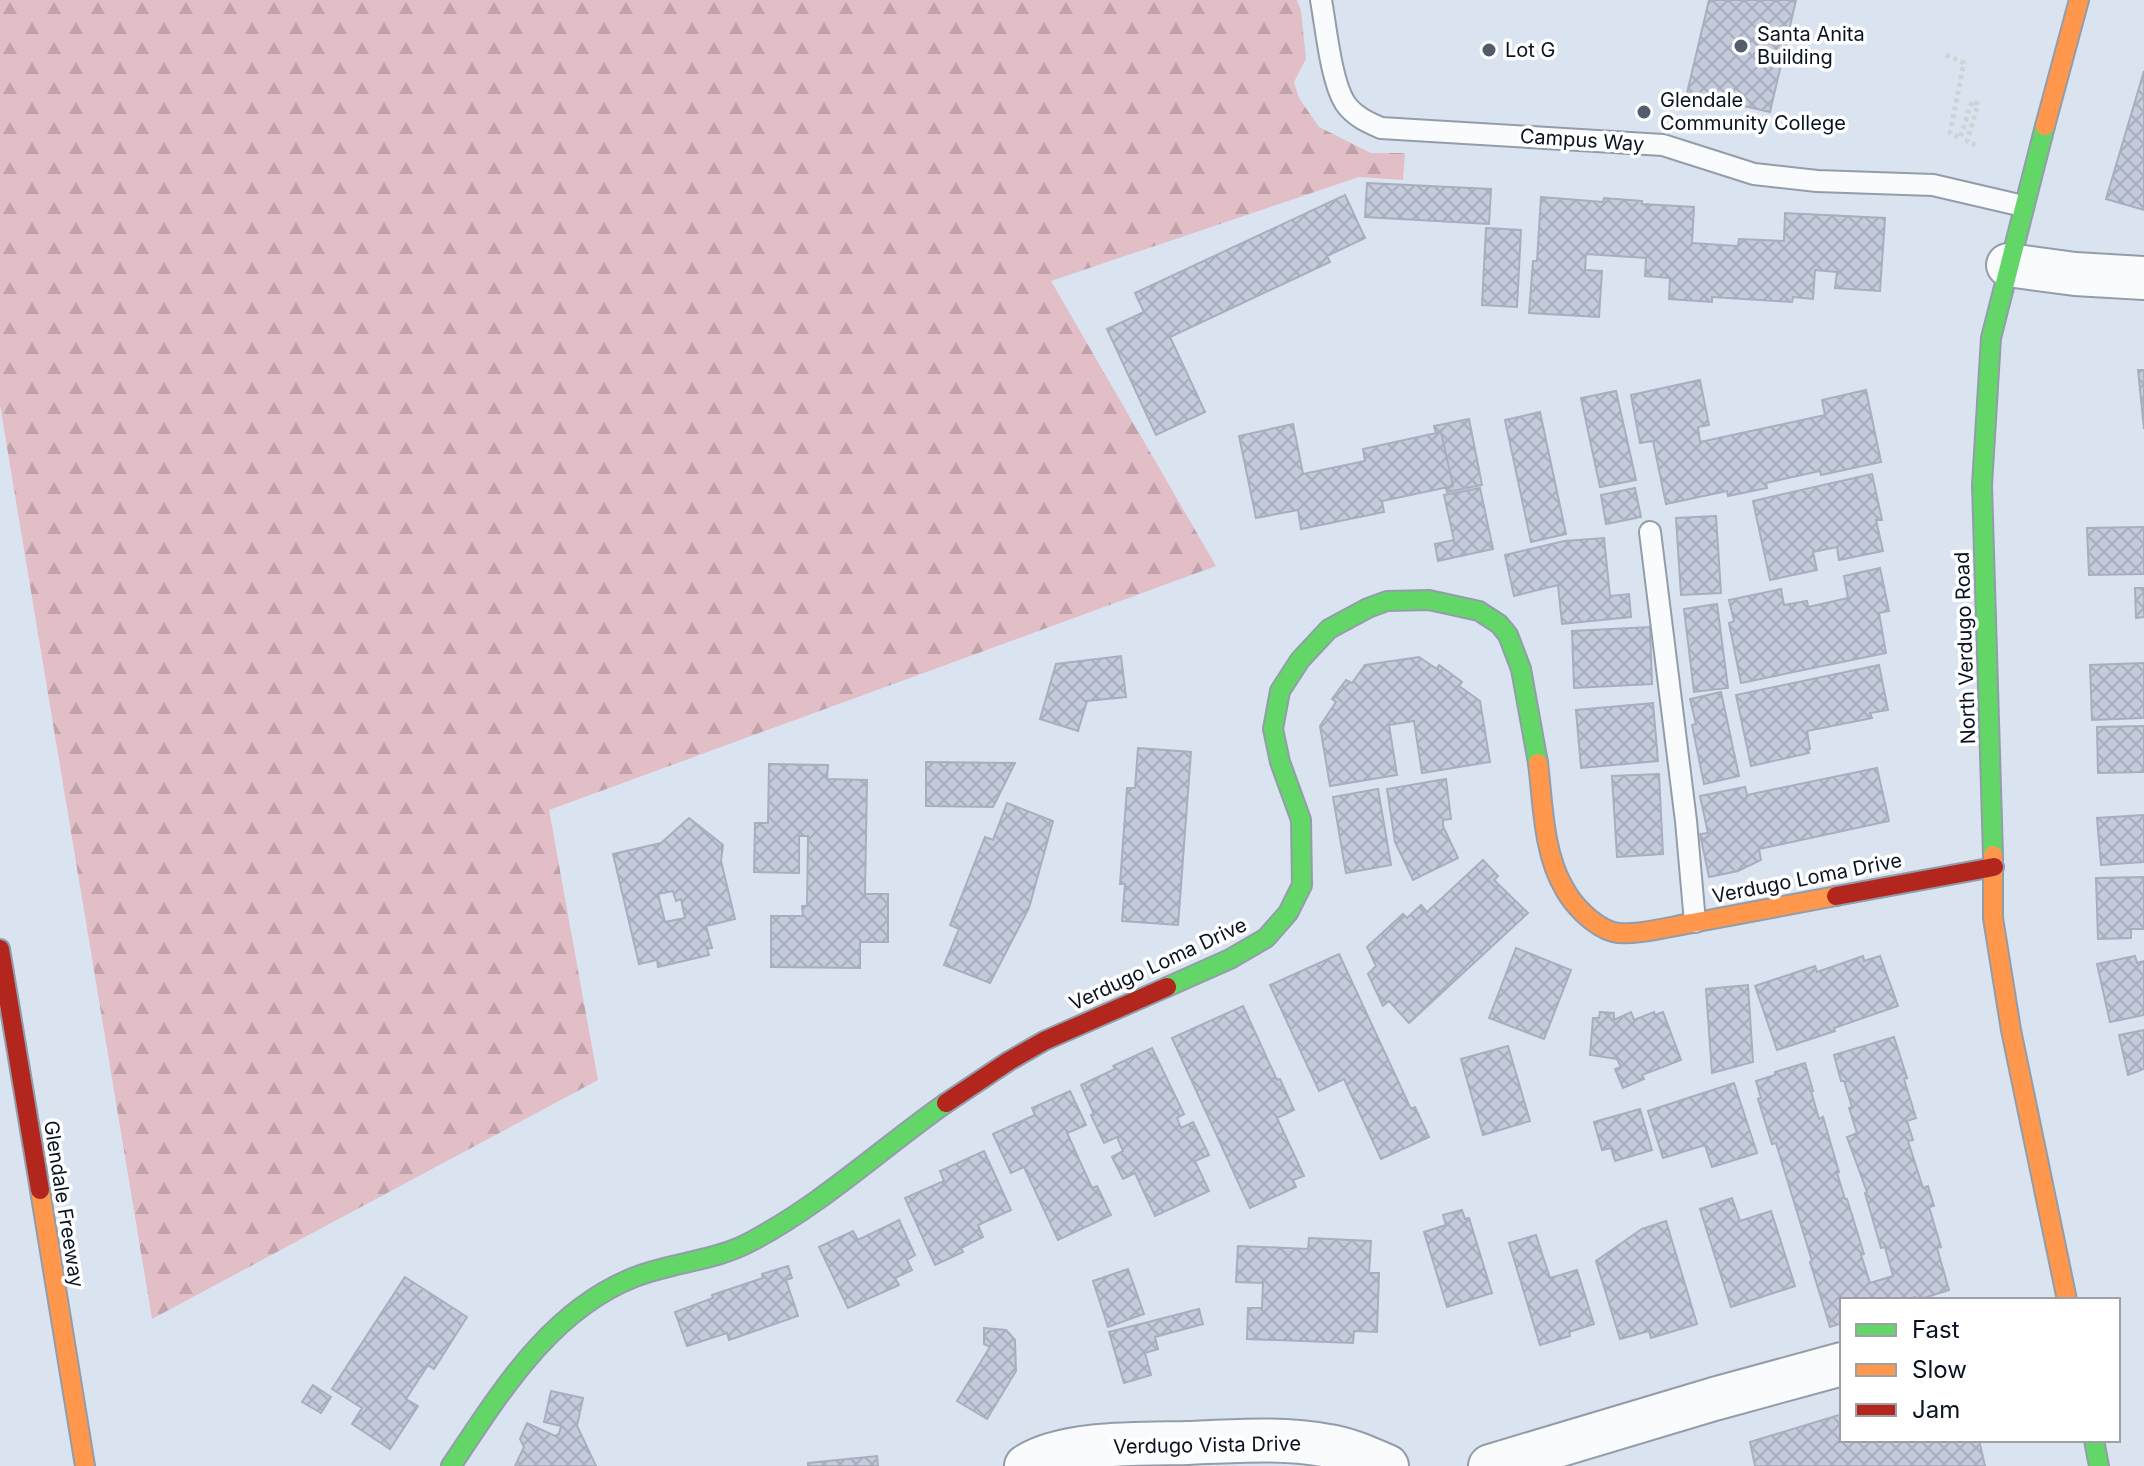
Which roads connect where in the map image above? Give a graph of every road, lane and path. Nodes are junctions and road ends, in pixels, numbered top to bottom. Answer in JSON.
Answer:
{"nodes":[{"id":1,"x":1321,"y":0,"type":"edge"},
{"id":2,"x":2079,"y":0,"type":"edge"},
{"id":3,"x":1946,"y":55,"type":"dead end"},
{"id":4,"x":1978,"y":146,"type":"dead end"},
{"id":5,"x":2023,"y":206,"type":"junction"},
{"id":6,"x":2008,"y":265,"type":"junction"},
{"id":7,"x":2144,"y":278,"type":"edge"},
{"id":8,"x":1650,"y":532,"type":"dead end"},
{"id":9,"x":1994,"y":867,"type":"junction"},
{"id":10,"x":1695,"y":922,"type":"junction"},
{"id":11,"x":0,"y":949,"type":"edge"},
{"id":12,"x":2067,"y":1298,"type":"edge"},
{"id":13,"x":1840,"y":1365,"type":"edge"},
{"id":14,"x":2094,"y":1442,"type":"edge"},
{"id":15,"x":85,"y":1466,"type":"edge"},
{"id":16,"x":451,"y":1466,"type":"edge"},
{"id":17,"x":1026,"y":1466,"type":"edge"},
{"id":18,"x":1387,"y":1466,"type":"edge"},
{"id":19,"x":1490,"y":1466,"type":"edge"},
{"id":20,"x":2099,"y":1466,"type":"edge"}],
"edges":[{"from":1,"to":5,"type":"lane","name":"Campus Way"},
{"from":2,"to":5,"type":"main road","name":"North Verdugo Road"},
{"from":3,"to":4,"type":"path"},
{"from":5,"to":6,"type":"main road","name":"North Verdugo Road"},
{"from":6,"to":7,"type":"street"},
{"from":6,"to":9,"type":"main road","name":"North Verdugo Road"},
{"from":8,"to":10,"type":"lane"},
{"from":9,"to":10,"type":"main road","name":"Verdugo Loma Drive"},
{"from":9,"to":12,"type":"main road","name":"North Verdugo Road"},
{"from":10,"to":16,"type":"main road","name":"Verdugo Loma Drive"},
{"from":11,"to":15,"type":"main road","name":"Glendale Freeway"},
{"from":13,"to":19,"type":"street"},
{"from":14,"to":20,"type":"main road"},
{"from":17,"to":18,"type":"street","name":"Verdugo Vista Drive"}]}
